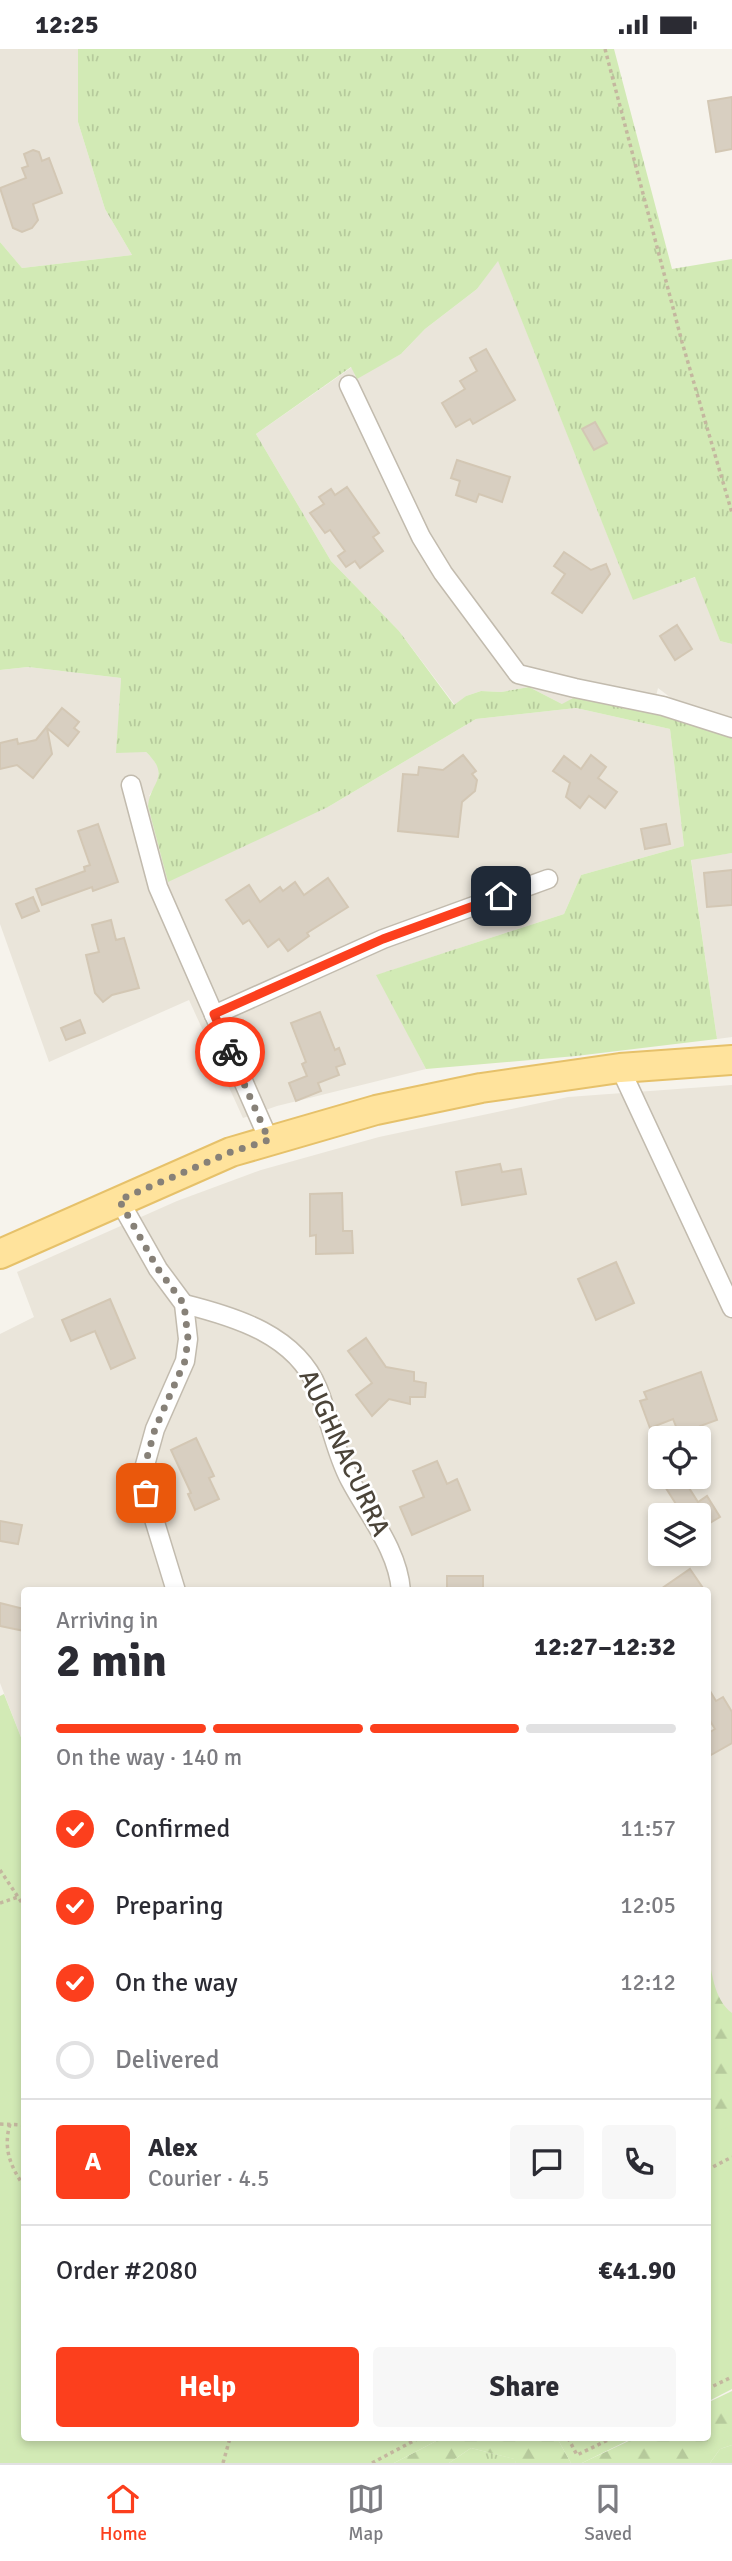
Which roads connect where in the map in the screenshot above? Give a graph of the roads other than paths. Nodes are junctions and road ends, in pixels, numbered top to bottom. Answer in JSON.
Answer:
{"nodes":[{"id":1,"x":349,"y":385,"type":"dead end"},
{"id":2,"x":732,"y":728,"type":"edge"},
{"id":3,"x":131,"y":785,"type":"dead end"},
{"id":4,"x":548,"y":879,"type":"dead end"},
{"id":5,"x":214,"y":1014,"type":"junction"},
{"id":6,"x":732,"y":1060,"type":"edge"},
{"id":7,"x":620,"y":1068,"type":"junction"},
{"id":8,"x":269,"y":1140,"type":"junction"},
{"id":9,"x":119,"y":1200,"type":"junction"},
{"id":10,"x":0,"y":1254,"type":"edge"},
{"id":11,"x":184,"y":1304,"type":"junction"},
{"id":12,"x":732,"y":1308,"type":"edge"},
{"id":13,"x":175,"y":1587,"type":"edge"},
{"id":14,"x":401,"y":1587,"type":"edge"}],
"edges":[{"from":1,"to":2,"type":"street"},
{"from":3,"to":5,"type":"street"},
{"from":4,"to":5,"type":"street"},
{"from":5,"to":8,"type":"street"},
{"from":6,"to":7,"type":"main road"},
{"from":7,"to":8,"type":"main road"},
{"from":7,"to":12,"type":"street"},
{"from":8,"to":9,"type":"main road"},
{"from":9,"to":10,"type":"main road"},
{"from":9,"to":11,"type":"street"},
{"from":11,"to":13,"type":"street"},
{"from":11,"to":14,"type":"street","name":"AUGHNACURRA"}]}
